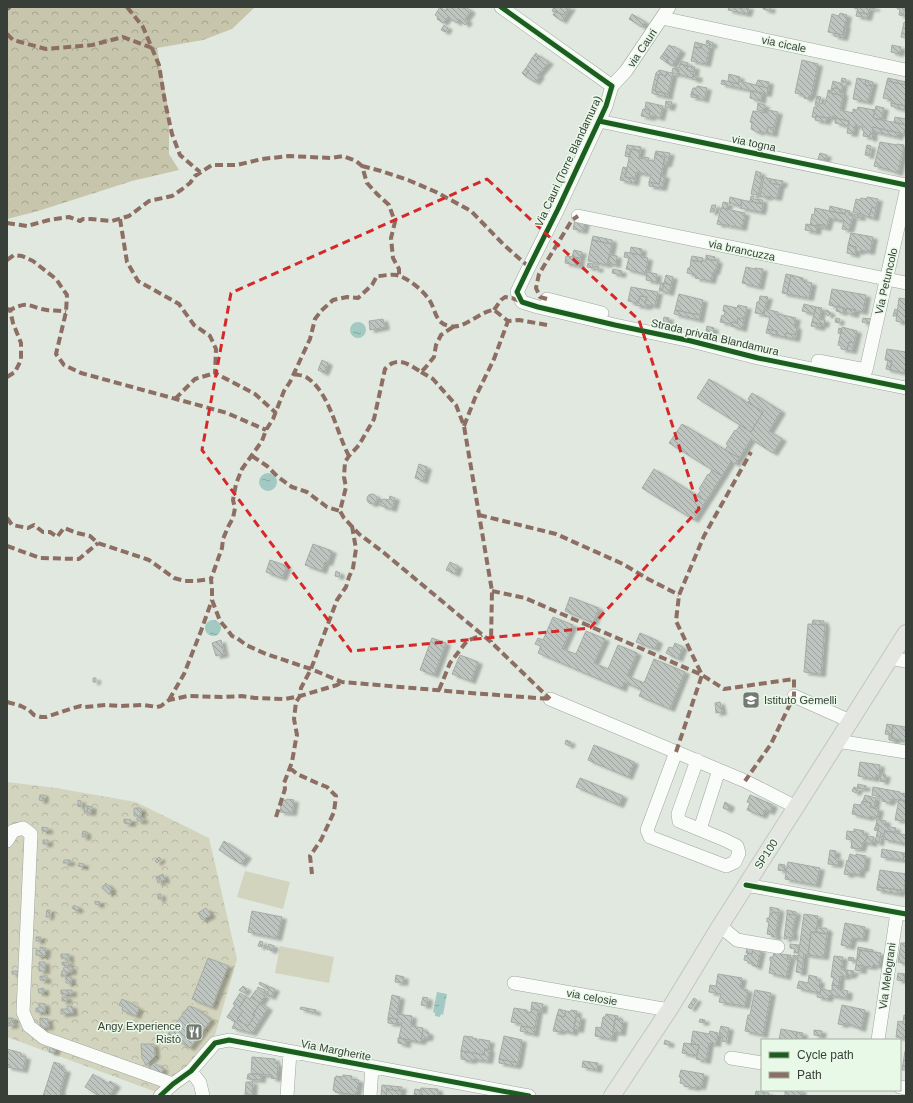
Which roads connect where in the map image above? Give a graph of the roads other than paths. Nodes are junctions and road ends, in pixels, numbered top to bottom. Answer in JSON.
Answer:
{"nodes":[{"id":1,"x":501,"y":7,"type":"edge"},
{"id":2,"x":669,"y":7,"type":"edge"},
{"id":3,"x":662,"y":18,"type":"junction"},
{"id":4,"x":906,"y":70,"type":"edge"},
{"id":5,"x":612,"y":86,"type":"junction"},
{"id":6,"x":599,"y":121,"type":"junction"},
{"id":7,"x":906,"y":185,"type":"edge"},
{"id":8,"x":906,"y":192,"type":"edge"},
{"id":9,"x":578,"y":216,"type":"dead end"},
{"id":10,"x":886,"y":279,"type":"junction"},
{"id":11,"x":906,"y":284,"type":"edge"},
{"id":12,"x":548,"y":299,"type":"dead end"},
{"id":13,"x":522,"y":302,"type":"joint"},
{"id":14,"x":692,"y":338,"type":"junction"},
{"id":15,"x":759,"y":354,"type":"junction"},
{"id":16,"x":906,"y":388,"type":"edge"},
{"id":17,"x":906,"y":632,"type":"edge"},
{"id":18,"x":890,"y":658,"type":"junction"},
{"id":19,"x":906,"y":661,"type":"edge"},
{"id":20,"x":794,"y":696,"type":"dead end"},
{"id":21,"x":550,"y":699,"type":"dead end"},
{"id":22,"x":850,"y":721,"type":"junction"},
{"id":23,"x":837,"y":741,"type":"junction"},
{"id":24,"x":676,"y":752,"type":"junction"},
{"id":25,"x":906,"y":752,"type":"edge"},
{"id":26,"x":697,"y":760,"type":"junction"},
{"id":27,"x":719,"y":770,"type":"junction"},
{"id":28,"x":796,"y":807,"type":"junction"},
{"id":29,"x":700,"y":829,"type":"junction"},
{"id":30,"x":7,"y":841,"type":"edge"},
{"id":31,"x":746,"y":885,"type":"junction"},
{"id":32,"x":901,"y":914,"type":"edge"},
{"id":33,"x":720,"y":926,"type":"junction"},
{"id":34,"x":778,"y":947,"type":"dead end"},
{"id":35,"x":514,"y":983,"type":"dead end"},
{"id":36,"x":669,"y":1010,"type":"junction"},
{"id":37,"x":878,"y":1039,"type":"edge"},
{"id":38,"x":290,"y":1052,"type":"junction"},
{"id":39,"x":731,"y":1058,"type":"dead end"},
{"id":40,"x":761,"y":1063,"type":"edge"},
{"id":41,"x":372,"y":1068,"type":"junction"},
{"id":42,"x":191,"y":1071,"type":"junction"},
{"id":43,"x":173,"y":1084,"type":"junction"},
{"id":44,"x":455,"y":1090,"type":"edge"},
{"id":45,"x":160,"y":1096,"type":"edge"},
{"id":46,"x":203,"y":1096,"type":"edge"},
{"id":47,"x":287,"y":1096,"type":"edge"},
{"id":48,"x":370,"y":1096,"type":"edge"},
{"id":49,"x":529,"y":1096,"type":"edge"},
{"id":50,"x":612,"y":1096,"type":"edge"}],
"edges":[{"from":1,"to":5,"type":"street","name":"Via Cauri (Torre Blandamura)"},
{"from":2,"to":3,"type":"street","name":"via Cauri"},
{"from":3,"to":4,"type":"street","name":"via cicale"},
{"from":3,"to":5,"type":"street","name":"via Cauri"},
{"from":5,"to":6,"type":"street","name":"Via Cauri (Torre Blandamura)"},
{"from":6,"to":7,"type":"street","name":"via togna"},
{"from":6,"to":13,"type":"street","name":"Via Cauri (Torre Blandamura)"},
{"from":8,"to":10,"type":"street","name":"Via Petuncolo"},
{"from":9,"to":10,"type":"street","name":"via brancuzza"},
{"from":10,"to":11,"type":"street","name":"via brancuzza"},
{"from":10,"to":15,"type":"street","name":"Via Petuncolo"},
{"from":12,"to":14,"type":"street"},
{"from":13,"to":14,"type":"street","name":"Strada privata Blandamura"},
{"from":14,"to":15,"type":"street","name":"Strada privata Blandamura"},
{"from":15,"to":16,"type":"street","name":"Strada privata Blandamura"},
{"from":17,"to":18,"type":"main road","name":"SP100","number":"SP100"},
{"from":18,"to":19,"type":"street"},
{"from":18,"to":22,"type":"main road","name":"SP100","number":"SP100"},
{"from":20,"to":22,"type":"street"},
{"from":21,"to":24,"type":"street"},
{"from":22,"to":23,"type":"main road","name":"SP100","number":"SP100"},
{"from":23,"to":25,"type":"street"},
{"from":23,"to":28,"type":"main road","name":"SP100","number":"SP100"},
{"from":24,"to":26,"type":"street"},
{"from":24,"to":29,"type":"street"},
{"from":26,"to":27,"type":"street"},
{"from":26,"to":29,"type":"street"},
{"from":27,"to":28,"type":"street"},
{"from":27,"to":29,"type":"street"},
{"from":28,"to":31,"type":"main road","name":"SP100","number":"SP100"},
{"from":30,"to":43,"type":"street"},
{"from":31,"to":32,"type":"street"},
{"from":31,"to":33,"type":"main road","name":"SP100","number":"SP100"},
{"from":32,"to":37,"type":"street","name":"Via Melograni"},
{"from":33,"to":34,"type":"street"},
{"from":33,"to":36,"type":"main road","name":"SP100","number":"SP100"},
{"from":35,"to":36,"type":"street","name":"via celosie"},
{"from":36,"to":50,"type":"main road","name":"SP100","number":"SP100"},
{"from":38,"to":41,"type":"street","name":"Via Margherite"},
{"from":38,"to":42,"type":"street","name":"Via Margherite"},
{"from":38,"to":47,"type":"street"},
{"from":39,"to":40,"type":"street"},
{"from":41,"to":44,"type":"street","name":"Via Margherite"},
{"from":41,"to":48,"type":"street"},
{"from":42,"to":43,"type":"street","name":"Via Margherite"},
{"from":42,"to":46,"type":"street"},
{"from":43,"to":45,"type":"street","name":"Via Margherite"},
{"from":44,"to":49,"type":"street","name":"Via Margherite"}]}
